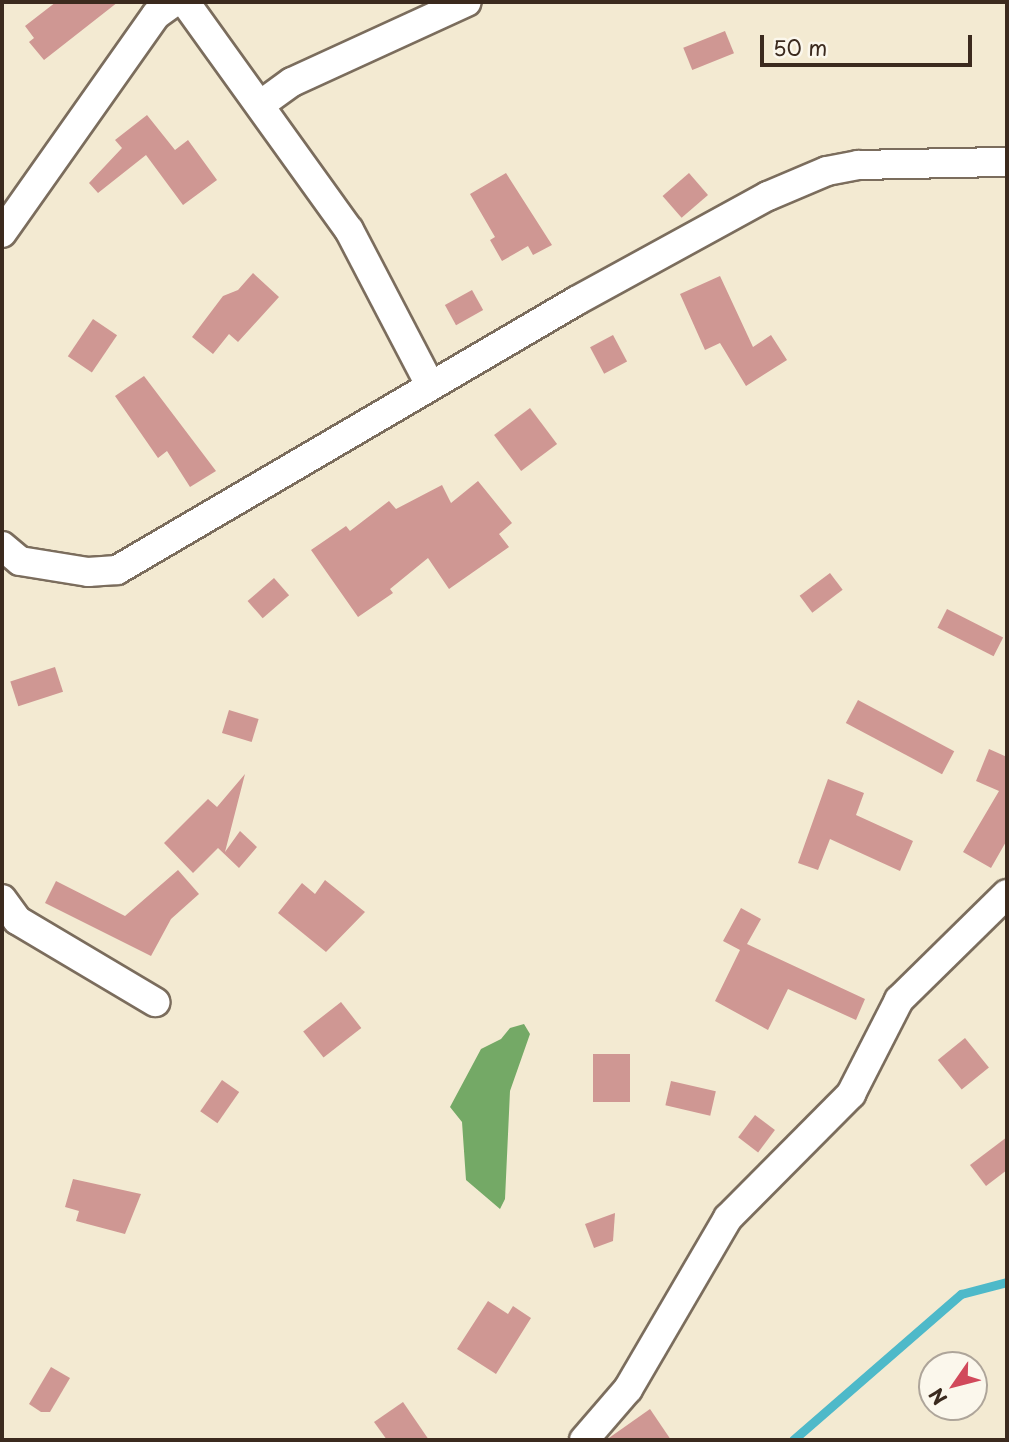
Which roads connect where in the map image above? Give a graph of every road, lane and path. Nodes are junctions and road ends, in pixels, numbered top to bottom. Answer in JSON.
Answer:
{"nodes":[{"id":1,"x":174,"y":2,"type":"edge"},
{"id":2,"x":185,"y":2,"type":"edge"},
{"id":3,"x":467,"y":2,"type":"edge"},
{"id":4,"x":260,"y":105,"type":"junction"},
{"id":5,"x":1007,"y":162,"type":"edge"},
{"id":6,"x":2,"y":233,"type":"edge"},
{"id":7,"x":430,"y":385,"type":"junction"},
{"id":8,"x":2,"y":546,"type":"edge"},
{"id":9,"x":1007,"y":894,"type":"edge"},
{"id":10,"x":2,"y":899,"type":"edge"},
{"id":11,"x":155,"y":1002,"type":"dead end"},
{"id":12,"x":584,"y":1440,"type":"edge"}],
"edges":[{"from":1,"to":6,"type":"street"},
{"from":2,"to":4,"type":"street"},
{"from":3,"to":4,"type":"street"},
{"from":4,"to":7,"type":"street"},
{"from":5,"to":7,"type":"street"},
{"from":7,"to":8,"type":"street"},
{"from":9,"to":12,"type":"street"},
{"from":10,"to":11,"type":"street"}]}
